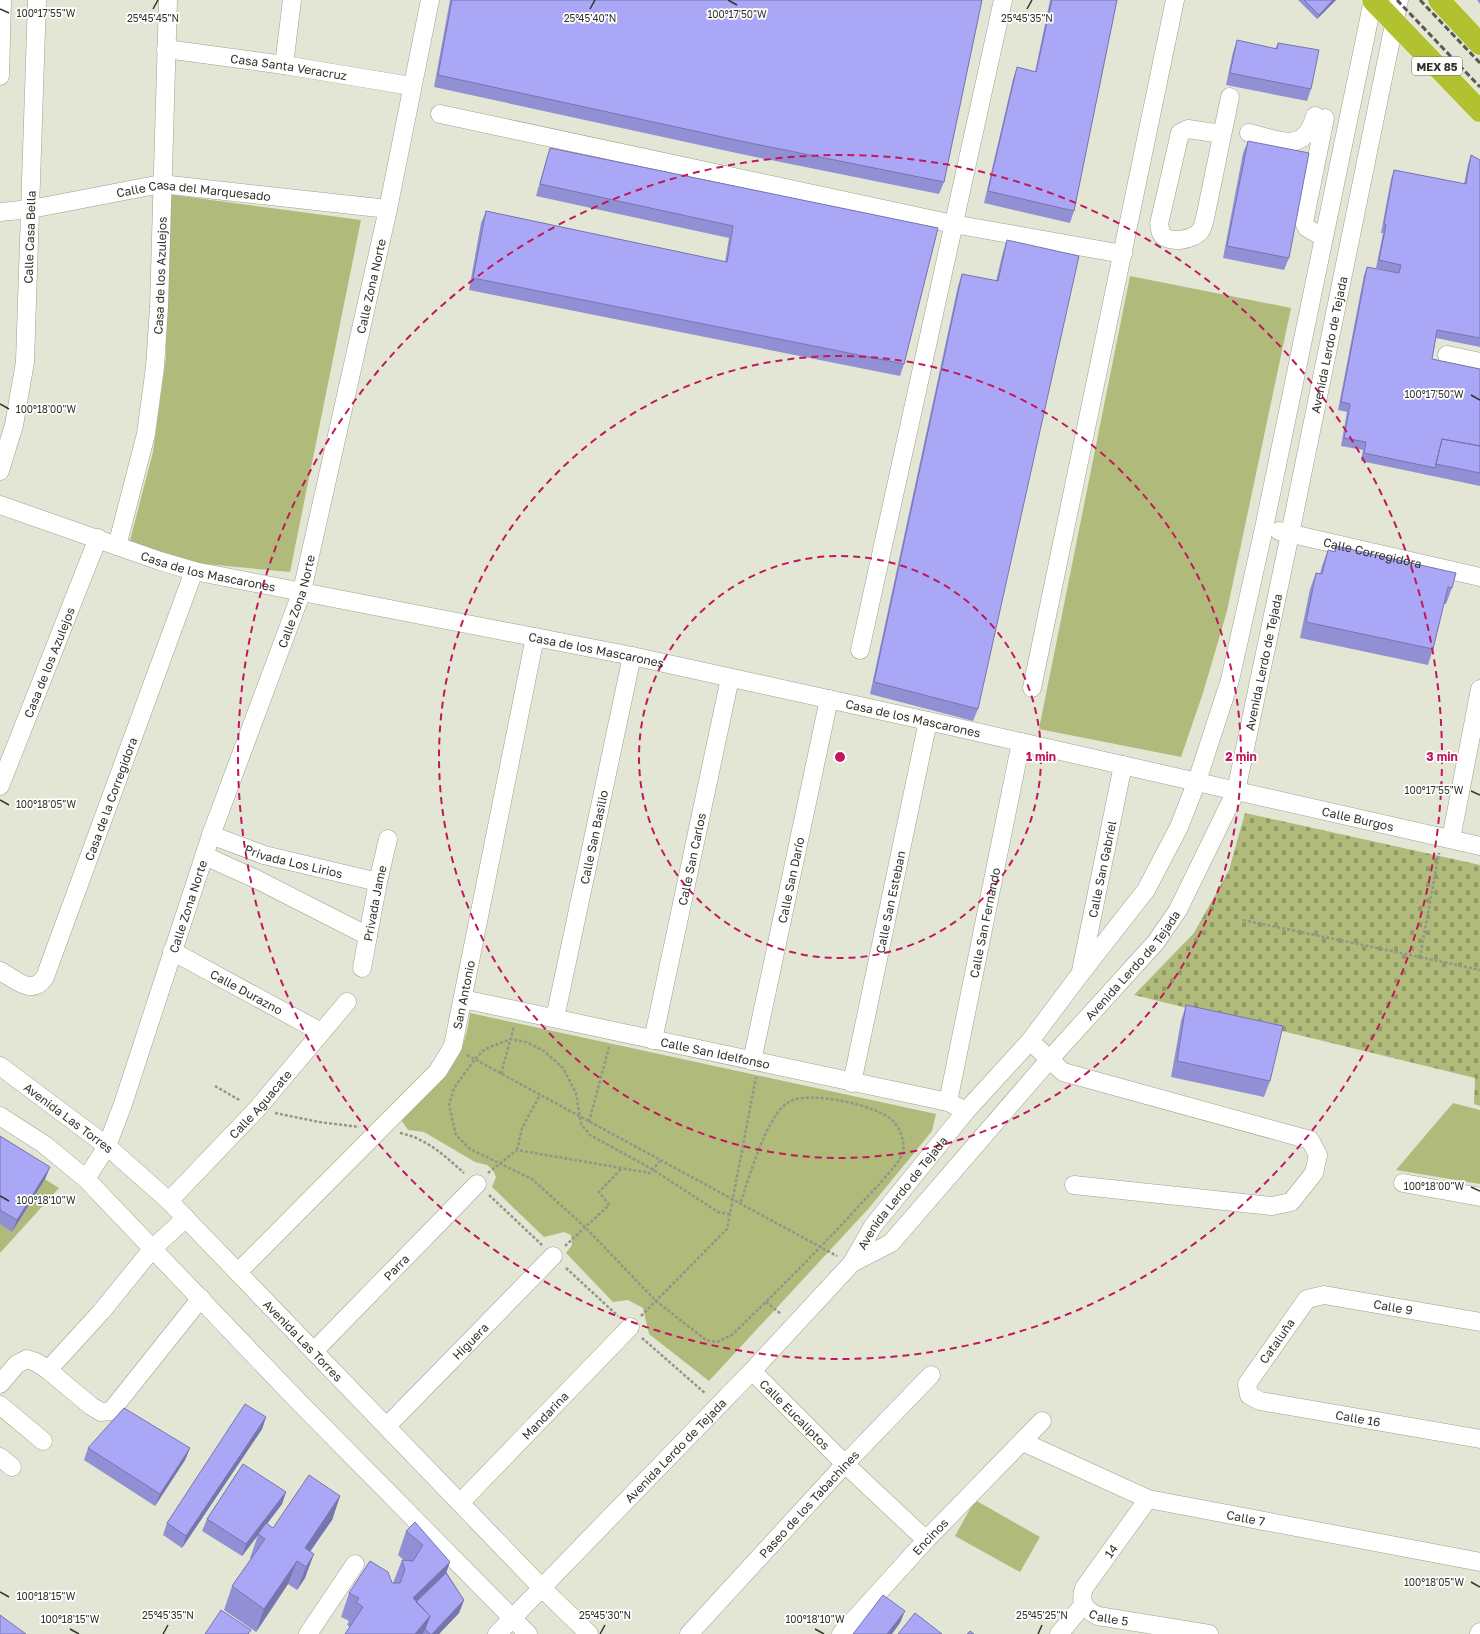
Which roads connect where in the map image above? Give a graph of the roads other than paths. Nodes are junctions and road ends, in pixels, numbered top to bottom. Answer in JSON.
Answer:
{"nodes":[{"id":1,"x":2,"y":0,"type":"edge"},
{"id":2,"x":37,"y":0,"type":"edge"},
{"id":3,"x":168,"y":0,"type":"edge"},
{"id":4,"x":292,"y":0,"type":"edge"},
{"id":5,"x":430,"y":0,"type":"edge"},
{"id":6,"x":1003,"y":0,"type":"edge"},
{"id":7,"x":1175,"y":0,"type":"edge"},
{"id":8,"x":1373,"y":0,"type":"edge"},
{"id":9,"x":1399,"y":0,"type":"edge"},
{"id":10,"x":1439,"y":0,"type":"edge"},
{"id":11,"x":1395,"y":22,"type":"junction"},
{"id":12,"x":1480,"y":44,"type":"edge"},
{"id":13,"x":166,"y":49,"type":"junction"},
{"id":14,"x":284,"y":65,"type":"junction"},
{"id":15,"x":0,"y":76,"type":"edge"},
{"id":16,"x":411,"y":86,"type":"junction"},
{"id":17,"x":1230,"y":98,"type":"dead end"},
{"id":18,"x":1480,"y":111,"type":"edge"},
{"id":19,"x":440,"y":114,"type":"dead end"},
{"id":20,"x":1249,"y":132,"type":"dead end"},
{"id":21,"x":1222,"y":134,"type":"junction"},
{"id":22,"x":161,"y":184,"type":"junction"},
{"id":23,"x":31,"y":209,"type":"junction"},
{"id":24,"x":388,"y":209,"type":"junction"},
{"id":25,"x":0,"y":212,"type":"edge"},
{"id":26,"x":953,"y":224,"type":"junction"},
{"id":27,"x":1323,"y":237,"type":"junction"},
{"id":28,"x":1123,"y":254,"type":"junction"},
{"id":29,"x":1447,"y":355,"type":"dead end"},
{"id":30,"x":1480,"y":362,"type":"edge"},
{"id":31,"x":0,"y":471,"type":"edge"},
{"id":32,"x":0,"y":505,"type":"edge"},
{"id":33,"x":1264,"y":528,"type":"junction"},
{"id":34,"x":1290,"y":534,"type":"junction"},
{"id":35,"x":98,"y":538,"type":"junction"},
{"id":36,"x":117,"y":546,"type":"junction"},
{"id":37,"x":194,"y":571,"type":"junction"},
{"id":38,"x":1480,"y":577,"type":"edge"},
{"id":39,"x":302,"y":591,"type":"junction"},
{"id":40,"x":535,"y":636,"type":"junction"},
{"id":41,"x":860,"y":650,"type":"dead end"},
{"id":42,"x":632,"y":656,"type":"junction"},
{"id":43,"x":730,"y":678,"type":"junction"},
{"id":44,"x":1032,"y":688,"type":"dead end"},
{"id":45,"x":1480,"y":689,"type":"edge"},
{"id":46,"x":829,"y":699,"type":"junction"},
{"id":47,"x":928,"y":720,"type":"junction"},
{"id":48,"x":1021,"y":742,"type":"junction"},
{"id":49,"x":1123,"y":765,"type":"junction"},
{"id":50,"x":1197,"y":781,"type":"junction"},
{"id":51,"x":0,"y":786,"type":"edge"},
{"id":52,"x":1236,"y":791,"type":"junction"},
{"id":53,"x":211,"y":835,"type":"junction"},
{"id":54,"x":1446,"y":838,"type":"junction"},
{"id":55,"x":388,"y":839,"type":"dead end"},
{"id":56,"x":1480,"y":846,"type":"edge"},
{"id":57,"x":264,"y":855,"type":"junction"},
{"id":58,"x":205,"y":856,"type":"junction"},
{"id":59,"x":256,"y":879,"type":"junction"},
{"id":60,"x":378,"y":882,"type":"junction"},
{"id":61,"x":368,"y":936,"type":"junction"},
{"id":62,"x":172,"y":951,"type":"junction"},
{"id":63,"x":362,"y":968,"type":"dead end"},
{"id":64,"x":0,"y":971,"type":"edge"},
{"id":65,"x":1081,"y":973,"type":"junction"},
{"id":66,"x":463,"y":999,"type":"junction"},
{"id":67,"x":346,"y":1002,"type":"dead end"},
{"id":68,"x":555,"y":1018,"type":"junction"},
{"id":69,"x":321,"y":1032,"type":"junction"},
{"id":70,"x":653,"y":1040,"type":"junction"},
{"id":71,"x":1030,"y":1041,"type":"junction"},
{"id":72,"x":1049,"y":1060,"type":"junction"},
{"id":73,"x":752,"y":1062,"type":"junction"},
{"id":74,"x":0,"y":1066,"type":"edge"},
{"id":75,"x":852,"y":1083,"type":"junction"},
{"id":76,"x":948,"y":1102,"type":"junction"},
{"id":77,"x":966,"y":1111,"type":"junction"},
{"id":78,"x":0,"y":1116,"type":"edge"},
{"id":79,"x":108,"y":1146,"type":"junction"},
{"id":80,"x":86,"y":1179,"type":"junction"},
{"id":81,"x":1403,"y":1183,"type":"dead end"},
{"id":82,"x":477,"y":1184,"type":"road end"},
{"id":83,"x":1074,"y":1185,"type":"dead end"},
{"id":84,"x":1480,"y":1197,"type":"edge"},
{"id":85,"x":169,"y":1201,"type":"junction"},
{"id":86,"x":186,"y":1218,"type":"junction"},
{"id":87,"x":153,"y":1248,"type":"junction"},
{"id":88,"x":553,"y":1256,"type":"road end"},
{"id":89,"x":852,"y":1263,"type":"junction"},
{"id":90,"x":238,"y":1272,"type":"junction"},
{"id":91,"x":200,"y":1298,"type":"junction"},
{"id":92,"x":1307,"y":1299,"type":"joint"},
{"id":93,"x":1480,"y":1322,"type":"edge"},
{"id":94,"x":630,"y":1327,"type":"road end"},
{"id":95,"x":315,"y":1350,"type":"junction"},
{"id":96,"x":48,"y":1370,"type":"junction"},
{"id":97,"x":752,"y":1371,"type":"junction"},
{"id":98,"x":931,"y":1375,"type":"dead end"},
{"id":99,"x":0,"y":1384,"type":"edge"},
{"id":100,"x":1247,"y":1384,"type":"joint"},
{"id":101,"x":0,"y":1405,"type":"edge"},
{"id":102,"x":1042,"y":1421,"type":"dead end"},
{"id":103,"x":387,"y":1426,"type":"junction"},
{"id":104,"x":1480,"y":1439,"type":"edge"},
{"id":105,"x":43,"y":1441,"type":"dead end"},
{"id":106,"x":1023,"y":1442,"type":"junction"},
{"id":107,"x":845,"y":1464,"type":"junction"},
{"id":108,"x":1148,"y":1499,"type":"junction"},
{"id":109,"x":460,"y":1502,"type":"junction"},
{"id":110,"x":926,"y":1540,"type":"junction"},
{"id":111,"x":1480,"y":1562,"type":"edge"},
{"id":112,"x":355,"y":1564,"type":"dead end"},
{"id":113,"x":541,"y":1587,"type":"junction"},
{"id":114,"x":1083,"y":1605,"type":"junction"},
{"id":115,"x":511,"y":1618,"type":"junction"},
{"id":116,"x":308,"y":1634,"type":"edge"},
{"id":117,"x":496,"y":1634,"type":"edge"},
{"id":118,"x":528,"y":1634,"type":"edge"},
{"id":119,"x":590,"y":1634,"type":"edge"},
{"id":120,"x":689,"y":1634,"type":"edge"},
{"id":121,"x":841,"y":1634,"type":"edge"},
{"id":122,"x":1059,"y":1634,"type":"edge"},
{"id":123,"x":1209,"y":1634,"type":"edge"}],
"edges":[{"from":1,"to":15,"type":"street"},
{"from":2,"to":23,"type":"street","name":"Calle Casa Bella"},
{"from":3,"to":13,"type":"street","name":"Casa de los Azulejos"},
{"from":4,"to":14,"type":"street"},
{"from":5,"to":16,"type":"street","name":"Calle Zona Norte"},
{"from":6,"to":26,"type":"street"},
{"from":7,"to":28,"type":"street"},
{"from":8,"to":11,"type":"highway","number":"MEX 85"},
{"from":8,"to":27,"type":"street","name":"Avenida Lerdo de Tejada"},
{"from":9,"to":11,"type":"street","name":"Avenida Lerdo de Tejada"},
{"from":10,"to":12,"type":"highway"},
{"from":11,"to":18,"type":"highway","number":"MEX 85"},
{"from":11,"to":34,"type":"street","name":"Avenida Lerdo de Tejada"},
{"from":13,"to":14,"type":"street","name":"Casa Santa Veracruz"},
{"from":13,"to":22,"type":"street","name":"Casa de los Azulejos"},
{"from":14,"to":16,"type":"street","name":"Casa Santa Veracruz"},
{"from":16,"to":24,"type":"street","name":"Calle Zona Norte"},
{"from":17,"to":21,"type":"street"},
{"from":19,"to":26,"type":"street"},
{"from":20,"to":27,"type":"street"},
{"from":21,"to":21,"type":"street"},
{"from":22,"to":23,"type":"street","name":"Calle Casa del Marquesado"},
{"from":22,"to":24,"type":"street","name":"Calle Casa del Marquesado"},
{"from":22,"to":36,"type":"street","name":"Casa de los Azulejos"},
{"from":23,"to":25,"type":"street","name":"Calle Casa del Marquesado"},
{"from":23,"to":31,"type":"street","name":"Calle Casa Bella"},
{"from":24,"to":39,"type":"street","name":"Calle Zona Norte"},
{"from":26,"to":28,"type":"street"},
{"from":26,"to":41,"type":"street"},
{"from":27,"to":33,"type":"street","name":"Avenida Lerdo de Tejada"},
{"from":28,"to":44,"type":"street"},
{"from":29,"to":30,"type":"street"},
{"from":32,"to":35,"type":"street","name":"Casa de los Mascarones"},
{"from":33,"to":34,"type":"street","name":"Calle Corregidora"},
{"from":33,"to":50,"type":"street","name":"Avenida Lerdo de Tejada"},
{"from":34,"to":38,"type":"street","name":"Calle Corregidora"},
{"from":34,"to":52,"type":"street","name":"Avenida Lerdo de Tejada"},
{"from":35,"to":36,"type":"street","name":"Casa de los Mascarones"},
{"from":35,"to":51,"type":"street","name":"Casa de los Azulejos"},
{"from":36,"to":37,"type":"street","name":"Casa de los Mascarones"},
{"from":37,"to":39,"type":"street","name":"Casa de los Mascarones"},
{"from":37,"to":64,"type":"street","name":"Casa de la Corregidora"},
{"from":39,"to":40,"type":"street","name":"Casa de los Mascarones"},
{"from":39,"to":53,"type":"street","name":"Calle Zona Norte"},
{"from":40,"to":42,"type":"street","name":"Casa de los Mascarones"},
{"from":40,"to":66,"type":"street","name":"San Antonio"},
{"from":42,"to":43,"type":"street","name":"Casa de los Mascarones"},
{"from":42,"to":68,"type":"street","name":"Calle San Basilio"},
{"from":43,"to":46,"type":"street","name":"Casa de los Mascarones"},
{"from":43,"to":70,"type":"street","name":"Calle San Carlos"},
{"from":45,"to":54,"type":"street"},
{"from":46,"to":47,"type":"street","name":"Casa de los Mascarones"},
{"from":46,"to":73,"type":"street","name":"Calle San Darío"},
{"from":47,"to":48,"type":"street","name":"Casa de los Mascarones"},
{"from":47,"to":75,"type":"street","name":"Calle San Esteban"},
{"from":48,"to":49,"type":"street","name":"Casa de los Mascarones"},
{"from":48,"to":76,"type":"street","name":"Calle San Fernando"},
{"from":49,"to":50,"type":"street","name":"Casa de los Mascarones"},
{"from":49,"to":65,"type":"street","name":"Calle San Gabriel"},
{"from":50,"to":52,"type":"street","name":"Calle Burgos"},
{"from":50,"to":65,"type":"street","name":"Avenida Lerdo de Tejada"},
{"from":52,"to":54,"type":"street","name":"Calle Burgos"},
{"from":52,"to":72,"type":"street","name":"Avenida Lerdo de Tejada"},
{"from":53,"to":57,"type":"street","name":"Privada Los Lirios"},
{"from":53,"to":58,"type":"street","name":"Calle Zona Norte"},
{"from":54,"to":56,"type":"street","name":"Calle Burgos"},
{"from":55,"to":60,"type":"street","name":"Privada Jame"},
{"from":57,"to":59,"type":"street"},
{"from":57,"to":60,"type":"street","name":"Privada Los Lirios"},
{"from":58,"to":59,"type":"street"},
{"from":58,"to":62,"type":"street","name":"Calle Zona Norte"},
{"from":59,"to":61,"type":"street"},
{"from":60,"to":61,"type":"street","name":"Privada Jame"},
{"from":61,"to":63,"type":"street","name":"Privada Jame"},
{"from":62,"to":69,"type":"street","name":"Calle Durazno"},
{"from":62,"to":79,"type":"street","name":"Calle Zona Norte"},
{"from":65,"to":71,"type":"street","name":"Avenida Lerdo de Tejada"},
{"from":66,"to":68,"type":"street","name":"Calle San Idelfonso"},
{"from":66,"to":90,"type":"street","name":"San Antonio"},
{"from":67,"to":69,"type":"street","name":"Calle Aguacate"},
{"from":68,"to":70,"type":"street","name":"Calle San Idelfonso"},
{"from":69,"to":85,"type":"street","name":"Calle Aguacate"},
{"from":70,"to":73,"type":"street","name":"Calle San Idelfonso"},
{"from":71,"to":72,"type":"street"},
{"from":71,"to":77,"type":"street","name":"Avenida Lerdo de Tejada"},
{"from":72,"to":83,"type":"street"},
{"from":72,"to":89,"type":"street","name":"Avenida Lerdo de Tejada"},
{"from":73,"to":75,"type":"street","name":"Calle San Idelfonso"},
{"from":74,"to":79,"type":"street","name":"Avenida Las Torres"},
{"from":75,"to":76,"type":"street","name":"Calle San Idelfonso"},
{"from":76,"to":77,"type":"street","name":"Calle San Idelfonso"},
{"from":77,"to":89,"type":"street","name":"Avenida Lerdo de Tejada"},
{"from":78,"to":80,"type":"street"},
{"from":79,"to":80,"type":"street","name":"Calle Zona Norte"},
{"from":79,"to":85,"type":"street","name":"Avenida Las Torres"},
{"from":80,"to":87,"type":"street"},
{"from":81,"to":84,"type":"street"},
{"from":82,"to":95,"type":"street","name":"Parra"},
{"from":85,"to":86,"type":"street","name":"Avenida Las Torres"},
{"from":86,"to":87,"type":"street"},
{"from":86,"to":90,"type":"street","name":"Avenida Las Torres"},
{"from":87,"to":91,"type":"street"},
{"from":87,"to":96,"type":"street"},
{"from":88,"to":103,"type":"street","name":"Higuera"},
{"from":89,"to":97,"type":"street","name":"Avenida Lerdo de Tejada"},
{"from":90,"to":95,"type":"street","name":"Avenida Las Torres"},
{"from":91,"to":96,"type":"street"},
{"from":91,"to":115,"type":"street"},
{"from":92,"to":93,"type":"street","name":"Calle 9"},
{"from":92,"to":100,"type":"street","name":"Cataluña"},
{"from":94,"to":109,"type":"street","name":"Mandarina"},
{"from":95,"to":103,"type":"street","name":"Avenida Las Torres"},
{"from":96,"to":99,"type":"street"},
{"from":97,"to":107,"type":"street","name":"Calle Eucaliptos"},
{"from":97,"to":113,"type":"street","name":"Avenida Lerdo de Tejada"},
{"from":98,"to":107,"type":"street","name":"Paseo de los Tabachines"},
{"from":100,"to":104,"type":"street","name":"Calle 16"},
{"from":101,"to":105,"type":"street"},
{"from":102,"to":106,"type":"street","name":"Encinos"},
{"from":103,"to":109,"type":"street","name":"Avenida Las Torres"},
{"from":106,"to":108,"type":"street","name":"Calle 7"},
{"from":106,"to":110,"type":"street","name":"Encinos"},
{"from":107,"to":110,"type":"street","name":"Calle Eucaliptos"},
{"from":107,"to":120,"type":"street","name":"Paseo de los Tabachines"},
{"from":108,"to":111,"type":"street","name":"Calle 7"},
{"from":108,"to":114,"type":"street","name":"14"},
{"from":109,"to":113,"type":"street","name":"Avenida Las Torres"},
{"from":110,"to":121,"type":"street","name":"Encinos"},
{"from":112,"to":116,"type":"street"},
{"from":113,"to":115,"type":"street","name":"Avenida Lerdo de Tejada"},
{"from":113,"to":119,"type":"street","name":"Avenida Las Torres"},
{"from":114,"to":122,"type":"street"},
{"from":114,"to":123,"type":"street","name":"Calle 5"},
{"from":115,"to":117,"type":"street","name":"Avenida Lerdo de Tejada"},
{"from":115,"to":118,"type":"street"}]}
